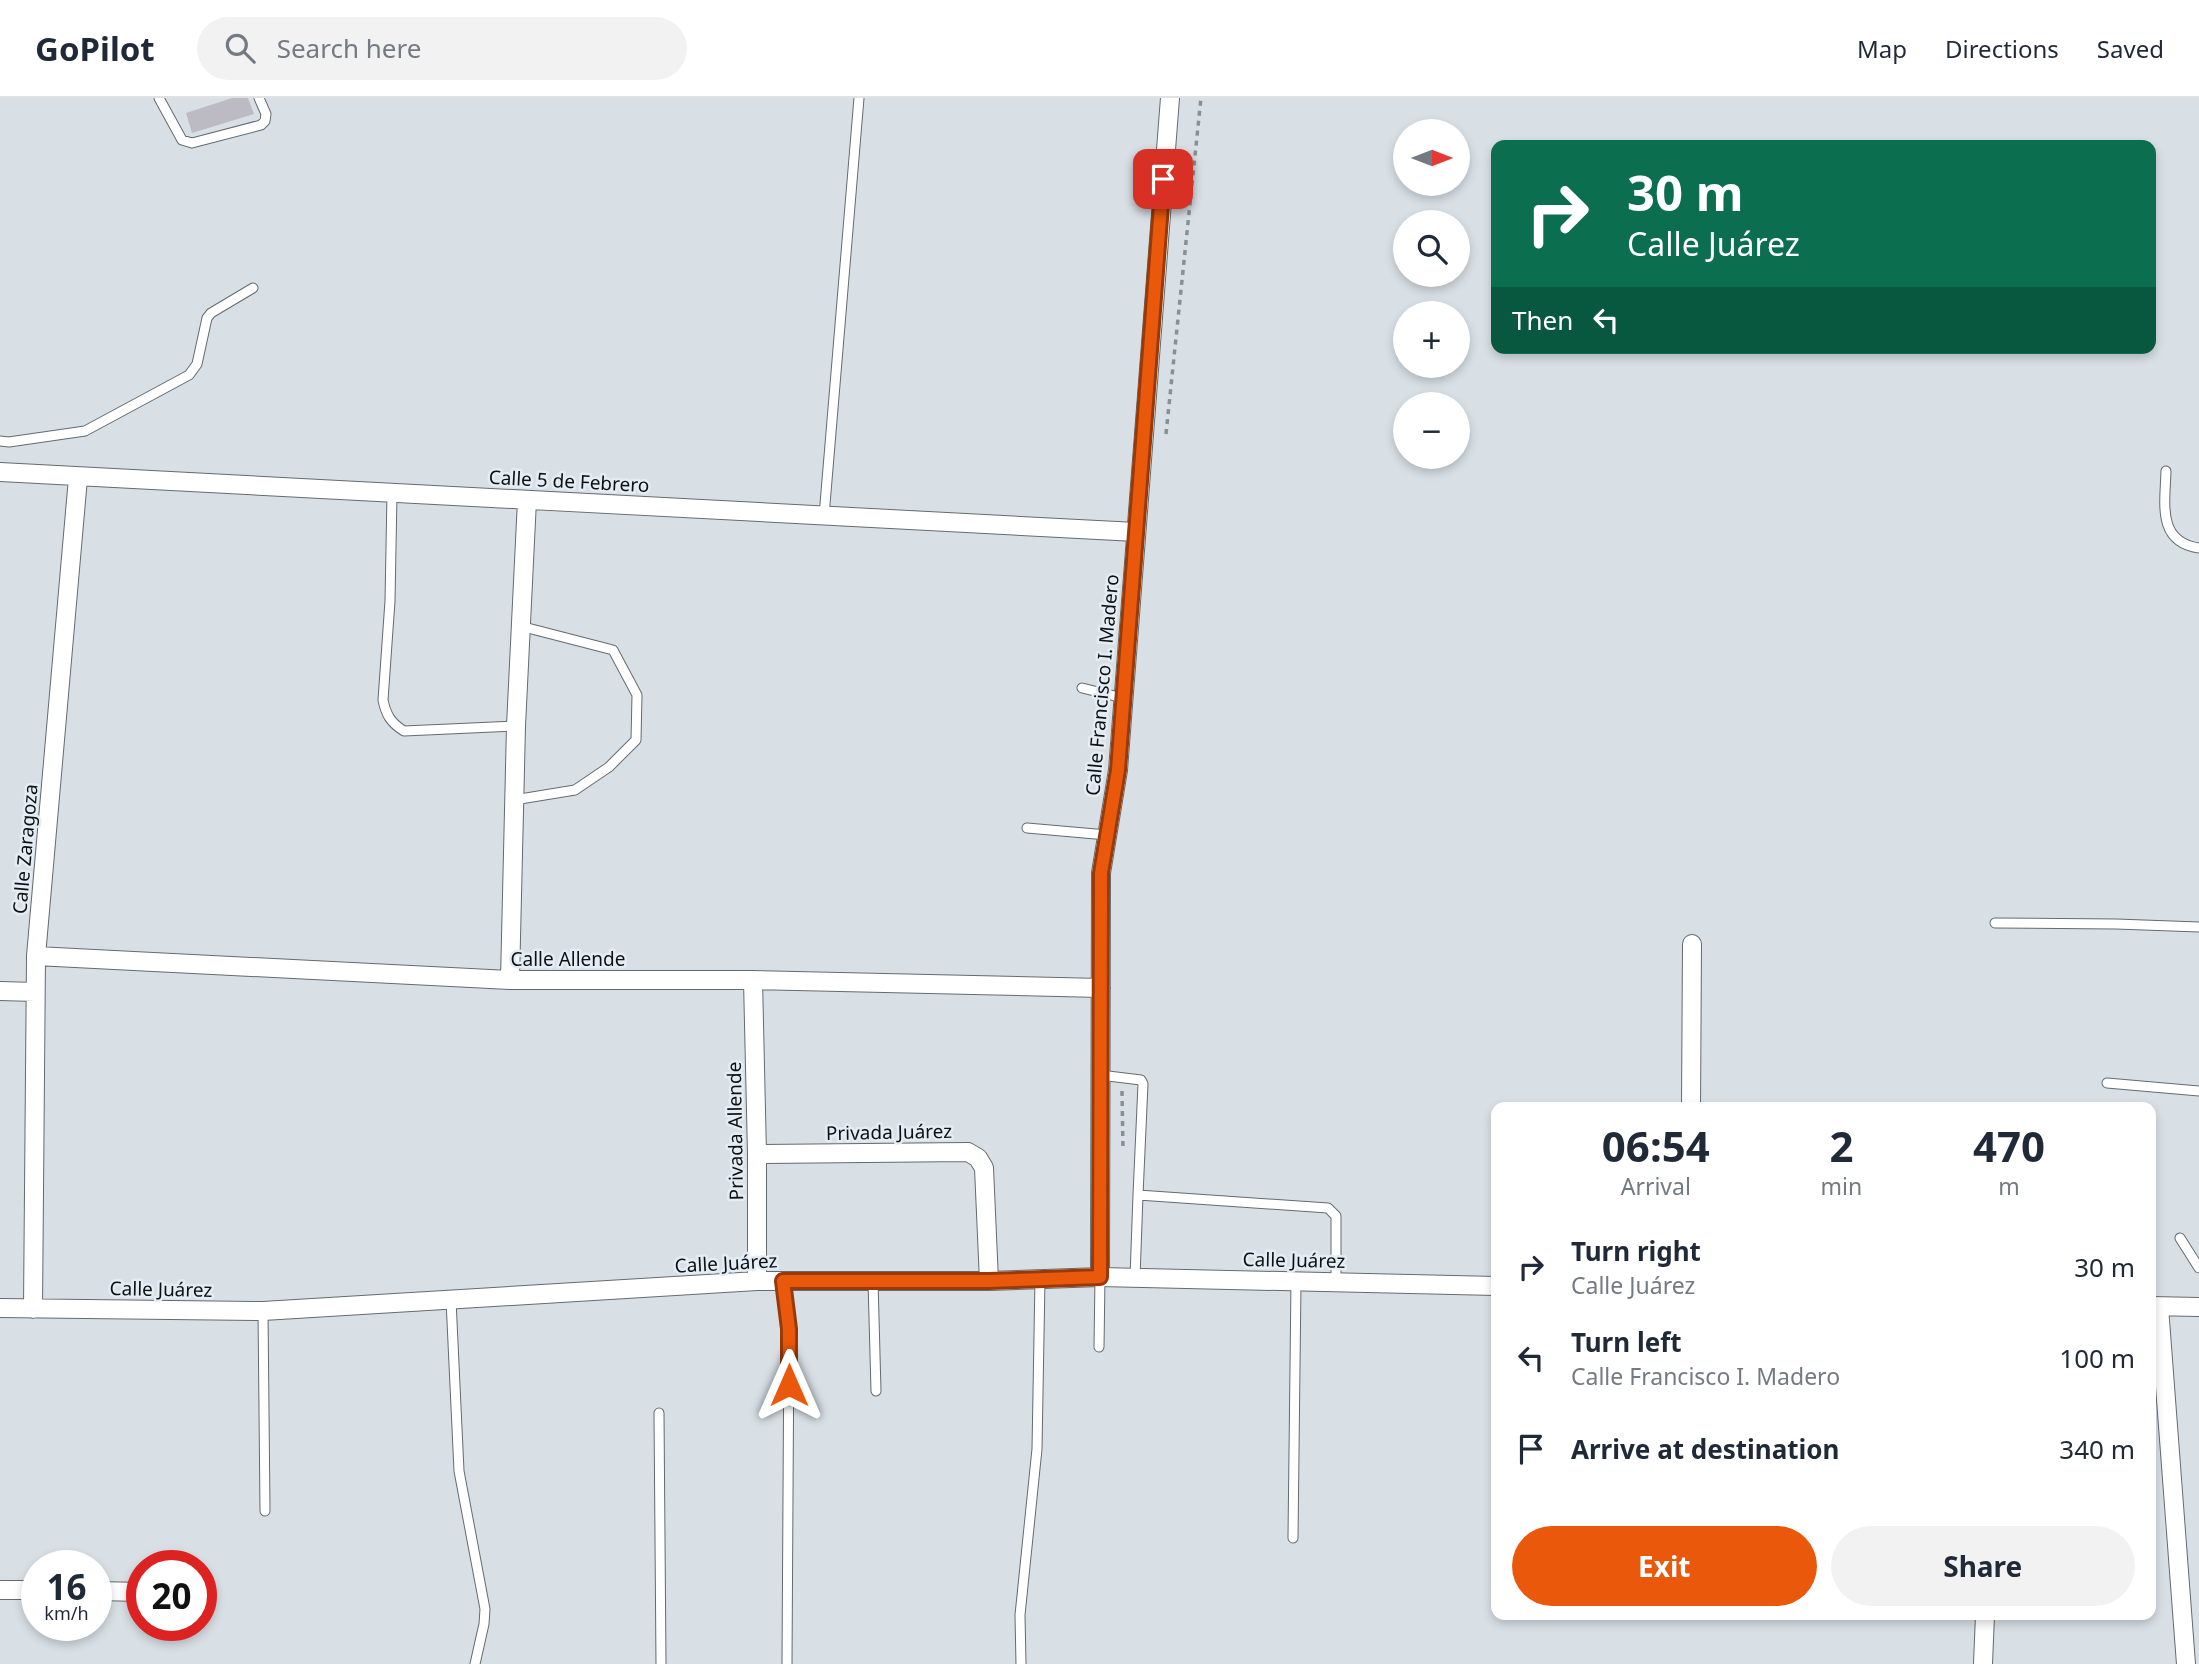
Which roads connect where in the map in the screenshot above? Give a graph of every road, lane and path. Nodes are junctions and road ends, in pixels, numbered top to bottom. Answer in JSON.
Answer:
{"nodes":[{"id":1,"x":159,"y":98,"type":"edge"},
{"id":2,"x":259,"y":98,"type":"edge"},
{"id":3,"x":859,"y":98,"type":"edge"},
{"id":4,"x":1170,"y":98,"type":"edge"},
{"id":5,"x":1201,"y":98,"type":"edge"},
{"id":6,"x":253,"y":288,"type":"dead end"},
{"id":7,"x":0,"y":441,"type":"edge"},
{"id":8,"x":1165,"y":442,"type":"dead end"},
{"id":9,"x":2166,"y":471,"type":"dead end"},
{"id":10,"x":0,"y":472,"type":"edge"},
{"id":11,"x":78,"y":478,"type":"junction"},
{"id":12,"x":392,"y":494,"type":"junction"},
{"id":13,"x":527,"y":500,"type":"junction"},
{"id":14,"x":824,"y":516,"type":"junction"},
{"id":15,"x":1136,"y":532,"type":"junction"},
{"id":16,"x":2199,"y":548,"type":"edge"},
{"id":17,"x":520,"y":626,"type":"junction"},
{"id":18,"x":1082,"y":688,"type":"dead end"},
{"id":19,"x":1123,"y":698,"type":"junction"},
{"id":20,"x":516,"y":726,"type":"junction"},
{"id":21,"x":514,"y":800,"type":"junction"},
{"id":22,"x":1027,"y":828,"type":"dead end"},
{"id":23,"x":1107,"y":835,"type":"junction"},
{"id":24,"x":1995,"y":923,"type":"dead end"},
{"id":25,"x":2199,"y":927,"type":"edge"},
{"id":26,"x":1692,"y":944,"type":"dead end"},
{"id":27,"x":36,"y":956,"type":"junction"},
{"id":28,"x":510,"y":980,"type":"junction"},
{"id":29,"x":753,"y":980,"type":"junction"},
{"id":30,"x":1101,"y":988,"type":"junction"},
{"id":31,"x":0,"y":991,"type":"edge"},
{"id":32,"x":35,"y":992,"type":"junction"},
{"id":33,"x":1100,"y":1076,"type":"junction"},
{"id":34,"x":1122,"y":1076,"type":"junction"},
{"id":35,"x":2107,"y":1083,"type":"dead end"},
{"id":36,"x":2199,"y":1091,"type":"edge"},
{"id":37,"x":1691,"y":1102,"type":"edge"},
{"id":38,"x":757,"y":1154,"type":"junction"},
{"id":39,"x":1123,"y":1157,"type":"dead end"},
{"id":40,"x":1138,"y":1195,"type":"junction"},
{"id":41,"x":2180,"y":1238,"type":"dead end"},
{"id":42,"x":2199,"y":1268,"type":"edge"},
{"id":43,"x":1100,"y":1277,"type":"junction"},
{"id":44,"x":1135,"y":1278,"type":"junction"},
{"id":45,"x":1040,"y":1279,"type":"junction"},
{"id":46,"x":757,"y":1281,"type":"junction"},
{"id":47,"x":783,"y":1281,"type":"junction"},
{"id":48,"x":873,"y":1281,"type":"junction"},
{"id":49,"x":989,"y":1281,"type":"junction"},
{"id":50,"x":1296,"y":1282,"type":"junction"},
{"id":51,"x":1336,"y":1282,"type":"junction"},
{"id":52,"x":1491,"y":1286,"type":"edge"},
{"id":53,"x":451,"y":1300,"type":"junction"},
{"id":54,"x":2156,"y":1306,"type":"edge"},
{"id":55,"x":2199,"y":1307,"type":"edge"},
{"id":56,"x":0,"y":1308,"type":"edge"},
{"id":57,"x":33,"y":1308,"type":"junction"},
{"id":58,"x":263,"y":1311,"type":"junction"},
{"id":59,"x":2156,"y":1318,"type":"edge"},
{"id":60,"x":1099,"y":1347,"type":"dead end"},
{"id":61,"x":876,"y":1391,"type":"dead end"},
{"id":62,"x":660,"y":1413,"type":"dead end"},
{"id":63,"x":265,"y":1511,"type":"dead end"},
{"id":64,"x":1293,"y":1538,"type":"dead end"},
{"id":65,"x":0,"y":1590,"type":"edge"},
{"id":66,"x":21,"y":1590,"type":"edge"},
{"id":67,"x":1985,"y":1620,"type":"edge"},
{"id":68,"x":475,"y":1664,"type":"edge"},
{"id":69,"x":661,"y":1664,"type":"edge"},
{"id":70,"x":787,"y":1664,"type":"edge"},
{"id":71,"x":1021,"y":1664,"type":"edge"},
{"id":72,"x":1983,"y":1664,"type":"edge"},
{"id":73,"x":2186,"y":1664,"type":"edge"}],
"edges":[{"from":1,"to":2,"type":"lane"},
{"from":3,"to":14,"type":"lane"},
{"from":4,"to":15,"type":"street","name":"Calle Francisco I. Madero"},
{"from":5,"to":8,"type":"path"},
{"from":6,"to":7,"type":"lane"},
{"from":9,"to":16,"type":"lane"},
{"from":10,"to":11,"type":"street","name":"Calle 5 de Febrero"},
{"from":11,"to":12,"type":"street","name":"Calle 5 de Febrero"},
{"from":11,"to":27,"type":"street","name":"Calle Zaragoza"},
{"from":12,"to":13,"type":"street","name":"Calle 5 de Febrero"},
{"from":12,"to":20,"type":"lane"},
{"from":13,"to":14,"type":"street","name":"Calle 5 de Febrero"},
{"from":13,"to":17,"type":"street"},
{"from":14,"to":15,"type":"street","name":"Calle 5 de Febrero"},
{"from":15,"to":19,"type":"street","name":"Calle Francisco I. Madero"},
{"from":17,"to":20,"type":"street"},
{"from":17,"to":21,"type":"lane"},
{"from":18,"to":19,"type":"lane"},
{"from":19,"to":23,"type":"street","name":"Calle Francisco I. Madero"},
{"from":20,"to":21,"type":"street"},
{"from":21,"to":28,"type":"street"},
{"from":22,"to":23,"type":"lane"},
{"from":23,"to":30,"type":"street","name":"Calle Francisco I. Madero"},
{"from":24,"to":25,"type":"lane"},
{"from":26,"to":37,"type":"street"},
{"from":27,"to":28,"type":"street","name":"Calle Allende"},
{"from":27,"to":32,"type":"street","name":"Calle Zaragoza"},
{"from":28,"to":29,"type":"street","name":"Calle Allende"},
{"from":29,"to":30,"type":"street","name":"Calle Allende"},
{"from":29,"to":38,"type":"street","name":"Privada Allende"},
{"from":30,"to":33,"type":"street","name":"Calle Francisco I. Madero"},
{"from":31,"to":32,"type":"street"},
{"from":32,"to":57,"type":"street","name":"Calle Zaragoza"},
{"from":33,"to":34,"type":"lane"},
{"from":33,"to":43,"type":"street","name":"Calle Francisco I. Madero"},
{"from":34,"to":39,"type":"path"},
{"from":34,"to":40,"type":"lane"},
{"from":35,"to":36,"type":"lane"},
{"from":38,"to":46,"type":"street","name":"Privada Allende"},
{"from":38,"to":49,"type":"street","name":"Privada Juárez"},
{"from":40,"to":44,"type":"lane"},
{"from":40,"to":51,"type":"lane"},
{"from":41,"to":42,"type":"lane"},
{"from":43,"to":44,"type":"street","name":"Calle Juárez"},
{"from":43,"to":45,"type":"street","name":"Calle Juárez"},
{"from":43,"to":60,"type":"lane"},
{"from":44,"to":50,"type":"street","name":"Calle Juárez"},
{"from":45,"to":49,"type":"street","name":"Calle Juárez"},
{"from":45,"to":71,"type":"lane"},
{"from":46,"to":47,"type":"street","name":"Calle Juárez"},
{"from":46,"to":53,"type":"street","name":"Calle Juárez"},
{"from":47,"to":48,"type":"street","name":"Calle Juárez"},
{"from":47,"to":70,"type":"lane"},
{"from":48,"to":49,"type":"street","name":"Calle Juárez"},
{"from":48,"to":61,"type":"lane"},
{"from":50,"to":51,"type":"street","name":"Calle Juárez"},
{"from":50,"to":64,"type":"lane"},
{"from":51,"to":52,"type":"street","name":"Calle Juárez"},
{"from":53,"to":58,"type":"street","name":"Calle Juárez"},
{"from":53,"to":68,"type":"lane"},
{"from":54,"to":55,"type":"street"},
{"from":56,"to":57,"type":"street","name":"Calle Juárez"},
{"from":57,"to":58,"type":"street","name":"Calle Juárez"},
{"from":58,"to":63,"type":"lane"},
{"from":59,"to":73,"type":"street"},
{"from":62,"to":69,"type":"lane"},
{"from":65,"to":66,"type":"street"},
{"from":67,"to":72,"type":"street"}]}
